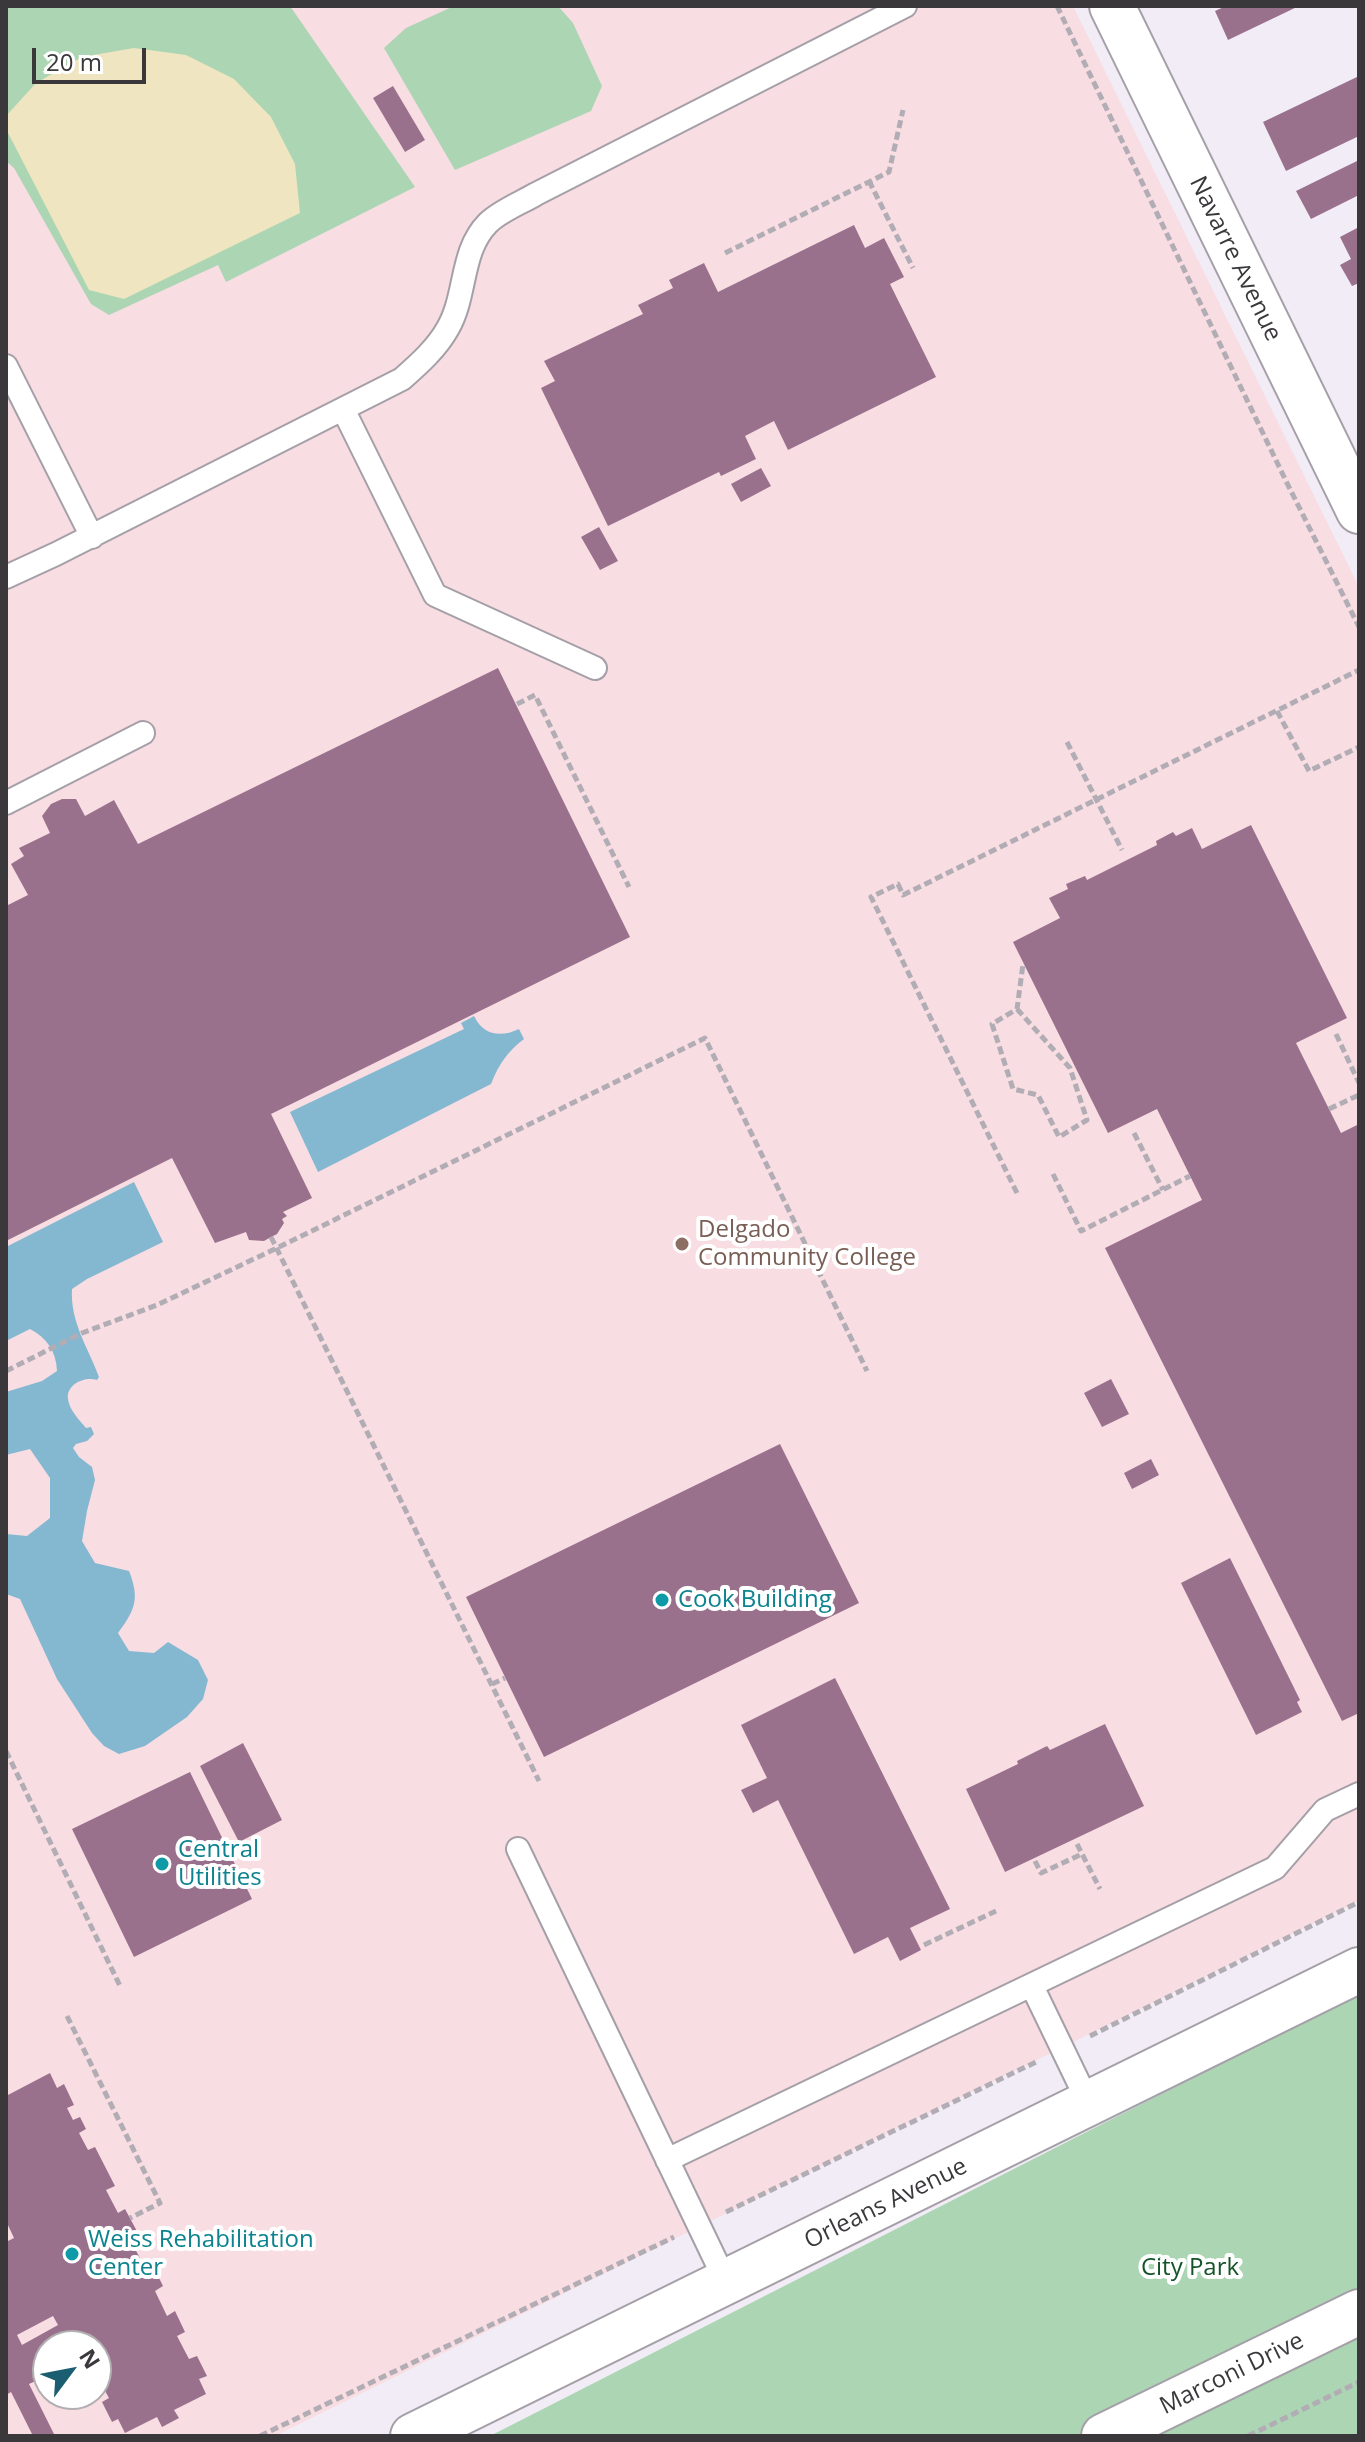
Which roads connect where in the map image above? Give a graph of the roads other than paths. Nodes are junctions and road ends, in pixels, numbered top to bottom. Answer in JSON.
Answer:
{"nodes":[{"id":1,"x":905,"y":6,"type":"edge"},
{"id":2,"x":1112,"y":6,"type":"edge"},
{"id":3,"x":6,"y":366,"type":"edge"},
{"id":4,"x":343,"y":409,"type":"junction"},
{"id":5,"x":1359,"y":511,"type":"edge"},
{"id":6,"x":92,"y":537,"type":"junction"},
{"id":7,"x":6,"y":577,"type":"edge"},
{"id":8,"x":595,"y":668,"type":"dead end"},
{"id":9,"x":143,"y":733,"type":"dead end"},
{"id":10,"x":6,"y":803,"type":"edge"},
{"id":11,"x":1359,"y":1794,"type":"edge"},
{"id":12,"x":518,"y":1849,"type":"dead end"},
{"id":13,"x":1359,"y":1970,"type":"edge"},
{"id":14,"x":1032,"y":1986,"type":"junction"},
{"id":15,"x":1089,"y":2104,"type":"junction"},
{"id":16,"x":667,"y":2160,"type":"junction"},
{"id":17,"x":726,"y":2282,"type":"junction"},
{"id":18,"x":1359,"y":2312,"type":"edge"},
{"id":19,"x":413,"y":2436,"type":"edge"},
{"id":20,"x":1104,"y":2436,"type":"edge"}],
"edges":[{"from":1,"to":4,"type":"lane"},
{"from":2,"to":5,"type":"street","name":"Navarre Avenue"},
{"from":3,"to":6,"type":"lane"},
{"from":4,"to":6,"type":"lane"},
{"from":4,"to":8,"type":"lane"},
{"from":6,"to":7,"type":"lane"},
{"from":9,"to":10,"type":"lane"},
{"from":11,"to":14,"type":"lane"},
{"from":12,"to":16,"type":"lane"},
{"from":13,"to":15,"type":"street","name":"Orleans Avenue"},
{"from":14,"to":15,"type":"lane"},
{"from":14,"to":16,"type":"lane"},
{"from":15,"to":17,"type":"street","name":"Orleans Avenue"},
{"from":16,"to":17,"type":"lane"},
{"from":17,"to":19,"type":"street","name":"Orleans Avenue"},
{"from":18,"to":20,"type":"street","name":"Marconi Drive"}]}
